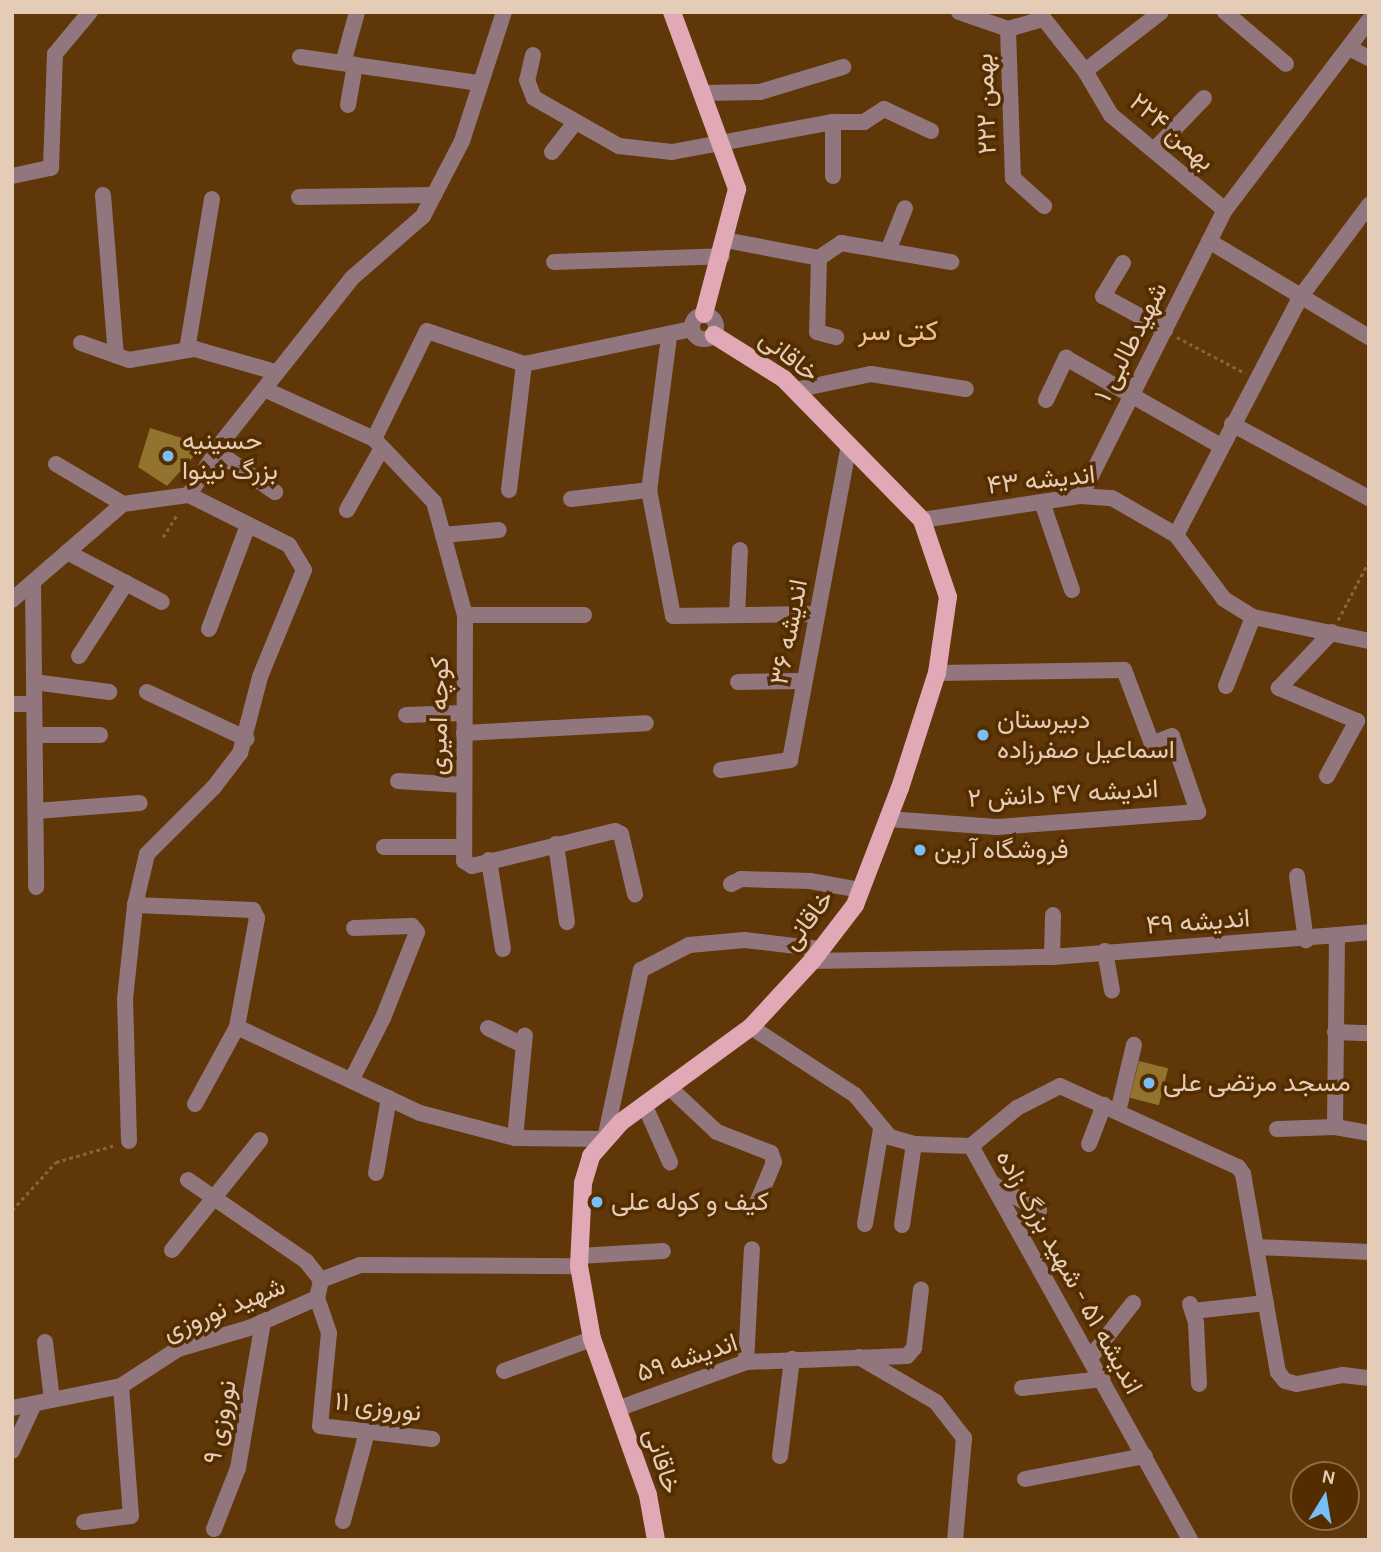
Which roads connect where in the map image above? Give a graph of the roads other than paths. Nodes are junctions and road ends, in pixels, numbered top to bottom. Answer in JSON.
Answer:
{"nodes":[{"id":1,"x":90,"y":12,"type":"edge"},
{"id":2,"x":357,"y":12,"type":"edge"},
{"id":3,"x":504,"y":12,"type":"edge"},
{"id":4,"x":672,"y":12,"type":"edge"},
{"id":5,"x":958,"y":12,"type":"edge"},
{"id":6,"x":1161,"y":12,"type":"edge"},
{"id":7,"x":1225,"y":12,"type":"edge"},
{"id":8,"x":1045,"y":16,"type":"edge"},
{"id":9,"x":1369,"y":20,"type":"edge"},
{"id":10,"x":1008,"y":29,"type":"junction"},
{"id":11,"x":1349,"y":48,"type":"junction"},
{"id":12,"x":533,"y":55,"type":"dead end"},
{"id":13,"x":300,"y":57,"type":"dead end"},
{"id":14,"x":1369,"y":58,"type":"edge"},
{"id":15,"x":349,"y":64,"type":"junction"},
{"id":16,"x":1286,"y":65,"type":"dead end"},
{"id":17,"x":843,"y":67,"type":"dead end"},
{"id":18,"x":1085,"y":71,"type":"junction"},
{"id":19,"x":479,"y":83,"type":"junction"},
{"id":20,"x":701,"y":93,"type":"junction"},
{"id":21,"x":1204,"y":98,"type":"dead end"},
{"id":22,"x":348,"y":105,"type":"dead end"},
{"id":23,"x":833,"y":121,"type":"junction"},
{"id":24,"x":575,"y":124,"type":"junction"},
{"id":25,"x":931,"y":131,"type":"dead end"},
{"id":26,"x":720,"y":142,"type":"junction"},
{"id":27,"x":1154,"y":150,"type":"junction"},
{"id":28,"x":552,"y":152,"type":"dead end"},
{"id":29,"x":12,"y":176,"type":"edge"},
{"id":30,"x":833,"y":176,"type":"dead end"},
{"id":31,"x":103,"y":195,"type":"dead end"},
{"id":32,"x":434,"y":195,"type":"junction"},
{"id":33,"x":299,"y":197,"type":"dead end"},
{"id":34,"x":212,"y":199,"type":"dead end"},
{"id":35,"x":1369,"y":205,"type":"edge"},
{"id":36,"x":1044,"y":206,"type":"dead end"},
{"id":37,"x":905,"y":208,"type":"dead end"},
{"id":38,"x":1225,"y":210,"type":"junction"},
{"id":39,"x":1209,"y":241,"type":"junction"},
{"id":40,"x":723,"y":248,"type":"junction"},
{"id":41,"x":888,"y":251,"type":"junction"},
{"id":42,"x":819,"y":257,"type":"junction"},
{"id":43,"x":554,"y":262,"type":"dead end"},
{"id":44,"x":951,"y":262,"type":"dead end"},
{"id":45,"x":1123,"y":263,"type":"dead end"},
{"id":46,"x":1301,"y":296,"type":"junction"},
{"id":47,"x":704,"y":314,"type":"junction"},
{"id":48,"x":692,"y":329,"type":"junction"},
{"id":49,"x":1165,"y":330,"type":"junction"},
{"id":50,"x":714,"y":335,"type":"junction"},
{"id":51,"x":669,"y":337,"type":"junction"},
{"id":52,"x":836,"y":337,"type":"dead end"},
{"id":53,"x":1369,"y":337,"type":"edge"},
{"id":54,"x":81,"y":343,"type":"dead end"},
{"id":55,"x":187,"y":350,"type":"junction"},
{"id":56,"x":116,"y":355,"type":"junction"},
{"id":57,"x":524,"y":364,"type":"junction"},
{"id":58,"x":275,"y":372,"type":"junction"},
{"id":59,"x":264,"y":389,"type":"junction"},
{"id":60,"x":966,"y":389,"type":"dead end"},
{"id":61,"x":795,"y":390,"type":"junction"},
{"id":62,"x":1132,"y":395,"type":"junction"},
{"id":63,"x":1046,"y":400,"type":"dead end"},
{"id":64,"x":1232,"y":424,"type":"junction"},
{"id":65,"x":378,"y":443,"type":"junction"},
{"id":66,"x":849,"y":446,"type":"junction"},
{"id":67,"x":1221,"y":446,"type":"junction"},
{"id":68,"x":216,"y":451,"type":"junction"},
{"id":69,"x":55,"y":464,"type":"dead end"},
{"id":70,"x":509,"y":490,"type":"dead end"},
{"id":71,"x":649,"y":490,"type":"junction"},
{"id":72,"x":275,"y":492,"type":"dead end"},
{"id":73,"x":188,"y":495,"type":"junction"},
{"id":74,"x":1081,"y":496,"type":"junction"},
{"id":75,"x":1369,"y":498,"type":"edge"},
{"id":76,"x":571,"y":499,"type":"dead end"},
{"id":77,"x":1042,"y":502,"type":"junction"},
{"id":78,"x":123,"y":504,"type":"junction"},
{"id":79,"x":348,"y":510,"type":"dead end"},
{"id":80,"x":922,"y":520,"type":"junction"},
{"id":81,"x":248,"y":525,"type":"junction"},
{"id":82,"x":499,"y":530,"type":"dead end"},
{"id":83,"x":443,"y":535,"type":"junction"},
{"id":84,"x":1176,"y":535,"type":"junction"},
{"id":85,"x":740,"y":550,"type":"dead end"},
{"id":86,"x":68,"y":552,"type":"junction"},
{"id":87,"x":33,"y":583,"type":"junction"},
{"id":88,"x":126,"y":583,"type":"junction"},
{"id":89,"x":1072,"y":590,"type":"dead end"},
{"id":90,"x":12,"y":600,"type":"edge"},
{"id":91,"x":162,"y":602,"type":"dead end"},
{"id":92,"x":817,"y":614,"type":"junction"},
{"id":93,"x":466,"y":615,"type":"junction"},
{"id":94,"x":584,"y":615,"type":"dead end"},
{"id":95,"x":737,"y":615,"type":"junction"},
{"id":96,"x":1253,"y":617,"type":"junction"},
{"id":97,"x":209,"y":629,"type":"dead end"},
{"id":98,"x":1332,"y":632,"type":"junction"},
{"id":99,"x":1369,"y":641,"type":"edge"},
{"id":100,"x":79,"y":656,"type":"dead end"},
{"id":101,"x":937,"y":673,"type":"junction"},
{"id":102,"x":804,"y":681,"type":"junction"},
{"id":103,"x":34,"y":682,"type":"junction"},
{"id":104,"x":737,"y":682,"type":"dead end"},
{"id":105,"x":1226,"y":686,"type":"dead end"},
{"id":106,"x":109,"y":692,"type":"dead end"},
{"id":107,"x":147,"y":692,"type":"dead end"},
{"id":108,"x":12,"y":704,"type":"edge"},
{"id":109,"x":34,"y":704,"type":"junction"},
{"id":110,"x":463,"y":713,"type":"junction"},
{"id":111,"x":406,"y":715,"type":"dead end"},
{"id":112,"x":646,"y":723,"type":"dead end"},
{"id":113,"x":464,"y":733,"type":"junction"},
{"id":114,"x":34,"y":735,"type":"junction"},
{"id":115,"x":100,"y":735,"type":"dead end"},
{"id":116,"x":247,"y":738,"type":"junction"},
{"id":117,"x":721,"y":770,"type":"dead end"},
{"id":118,"x":1327,"y":776,"type":"dead end"},
{"id":119,"x":397,"y":781,"type":"dead end"},
{"id":120,"x":463,"y":785,"type":"junction"},
{"id":121,"x":140,"y":803,"type":"dead end"},
{"id":122,"x":36,"y":810,"type":"junction"},
{"id":123,"x":888,"y":819,"type":"junction"},
{"id":124,"x":556,"y":844,"type":"junction"},
{"id":125,"x":384,"y":847,"type":"dead end"},
{"id":126,"x":463,"y":847,"type":"junction"},
{"id":127,"x":489,"y":860,"type":"junction"},
{"id":128,"x":1297,"y":876,"type":"dead end"},
{"id":129,"x":731,"y":884,"type":"dead end"},
{"id":130,"x":36,"y":887,"type":"dead end"},
{"id":131,"x":861,"y":890,"type":"junction"},
{"id":132,"x":635,"y":894,"type":"dead end"},
{"id":133,"x":135,"y":905,"type":"junction"},
{"id":134,"x":1053,"y":915,"type":"dead end"},
{"id":135,"x":567,"y":922,"type":"dead end"},
{"id":136,"x":354,"y":928,"type":"dead end"},
{"id":137,"x":1369,"y":932,"type":"edge"},
{"id":138,"x":1337,"y":935,"type":"junction"},
{"id":139,"x":1306,"y":940,"type":"junction"},
{"id":140,"x":503,"y":949,"type":"dead end"},
{"id":141,"x":1105,"y":951,"type":"junction"},
{"id":142,"x":817,"y":955,"type":"junction"},
{"id":143,"x":1052,"y":957,"type":"junction"},
{"id":144,"x":1112,"y":990,"type":"dead end"},
{"id":145,"x":237,"y":1027,"type":"junction"},
{"id":146,"x":751,"y":1027,"type":"junction"},
{"id":147,"x":488,"y":1028,"type":"dead end"},
{"id":148,"x":1335,"y":1032,"type":"junction"},
{"id":149,"x":1369,"y":1033,"type":"edge"},
{"id":150,"x":1134,"y":1045,"type":"dead end"},
{"id":151,"x":352,"y":1079,"type":"junction"},
{"id":152,"x":671,"y":1088,"type":"junction"},
{"id":153,"x":389,"y":1098,"type":"junction"},
{"id":154,"x":195,"y":1104,"type":"dead end"},
{"id":155,"x":644,"y":1104,"type":"junction"},
{"id":156,"x":1111,"y":1108,"type":"junction"},
{"id":157,"x":1335,"y":1127,"type":"junction"},
{"id":158,"x":881,"y":1129,"type":"junction"},
{"id":159,"x":1277,"y":1129,"type":"dead end"},
{"id":160,"x":1369,"y":1133,"type":"edge"},
{"id":161,"x":515,"y":1138,"type":"junction"},
{"id":162,"x":605,"y":1139,"type":"junction"},
{"id":163,"x":260,"y":1140,"type":"dead end"},
{"id":164,"x":129,"y":1141,"type":"road end"},
{"id":165,"x":914,"y":1144,"type":"junction"},
{"id":166,"x":1089,"y":1144,"type":"dead end"},
{"id":167,"x":971,"y":1146,"type":"junction"},
{"id":168,"x":670,"y":1162,"type":"dead end"},
{"id":169,"x":376,"y":1173,"type":"dead end"},
{"id":170,"x":188,"y":1180,"type":"dead end"},
{"id":171,"x":991,"y":1183,"type":"junction"},
{"id":172,"x":214,"y":1198,"type":"junction"},
{"id":173,"x":757,"y":1203,"type":"dead end"},
{"id":174,"x":1039,"y":1210,"type":"dead end"},
{"id":175,"x":865,"y":1224,"type":"dead end"},
{"id":176,"x":902,"y":1224,"type":"dead end"},
{"id":177,"x":1256,"y":1247,"type":"junction"},
{"id":178,"x":752,"y":1249,"type":"dead end"},
{"id":179,"x":172,"y":1250,"type":"dead end"},
{"id":180,"x":663,"y":1251,"type":"dead end"},
{"id":181,"x":1369,"y":1252,"type":"edge"},
{"id":182,"x":579,"y":1261,"type":"junction"},
{"id":183,"x":321,"y":1280,"type":"junction"},
{"id":184,"x":922,"y":1289,"type":"dead end"},
{"id":185,"x":317,"y":1298,"type":"junction"},
{"id":186,"x":1133,"y":1303,"type":"dead end"},
{"id":187,"x":1266,"y":1303,"type":"junction"},
{"id":188,"x":263,"y":1322,"type":"junction"},
{"id":189,"x":592,"y":1339,"type":"junction"},
{"id":190,"x":45,"y":1342,"type":"dead end"},
{"id":191,"x":857,"y":1355,"type":"junction"},
{"id":192,"x":1090,"y":1358,"type":"junction"},
{"id":193,"x":792,"y":1359,"type":"junction"},
{"id":194,"x":746,"y":1362,"type":"junction"},
{"id":195,"x":504,"y":1371,"type":"dead end"},
{"id":196,"x":1369,"y":1378,"type":"edge"},
{"id":197,"x":1101,"y":1379,"type":"junction"},
{"id":198,"x":1199,"y":1384,"type":"dead end"},
{"id":199,"x":121,"y":1386,"type":"junction"},
{"id":200,"x":1022,"y":1388,"type":"dead end"},
{"id":201,"x":52,"y":1400,"type":"junction"},
{"id":202,"x":34,"y":1404,"type":"junction"},
{"id":203,"x":12,"y":1408,"type":"edge"},
{"id":204,"x":617,"y":1409,"type":"junction"},
{"id":205,"x":367,"y":1432,"type":"junction"},
{"id":206,"x":432,"y":1439,"type":"dead end"},
{"id":207,"x":12,"y":1451,"type":"edge"},
{"id":208,"x":1145,"y":1456,"type":"junction"},
{"id":209,"x":780,"y":1457,"type":"dead end"},
{"id":210,"x":1025,"y":1479,"type":"dead end"},
{"id":211,"x":84,"y":1521,"type":"dead end"},
{"id":212,"x":343,"y":1521,"type":"dead end"},
{"id":213,"x":214,"y":1530,"type":"dead end"},
{"id":214,"x":656,"y":1540,"type":"edge"},
{"id":215,"x":955,"y":1540,"type":"edge"},
{"id":216,"x":1190,"y":1540,"type":"edge"}],
"edges":[{"from":1,"to":29,"type":"street"},
{"from":2,"to":15,"type":"street"},
{"from":3,"to":19,"type":"street"},
{"from":4,"to":20,"type":"main road"},
{"from":5,"to":10,"type":"street"},
{"from":6,"to":18,"type":"street"},
{"from":7,"to":16,"type":"street"},
{"from":8,"to":10,"type":"street"},
{"from":8,"to":18,"type":"street","name":"۲۲بهمن ۴"},
{"from":9,"to":11,"type":"street","name":"شهیدطالبی ۱"},
{"from":10,"to":36,"type":"street","name":"۲۲بهمن ۲"},
{"from":11,"to":14,"type":"street"},
{"from":11,"to":38,"type":"street","name":"شهیدطالبی ۱"},
{"from":12,"to":24,"type":"street"},
{"from":13,"to":15,"type":"street"},
{"from":15,"to":19,"type":"street"},
{"from":15,"to":22,"type":"street"},
{"from":17,"to":20,"type":"street"},
{"from":18,"to":27,"type":"street","name":"۲۲بهمن ۴"},
{"from":19,"to":32,"type":"street"},
{"from":20,"to":26,"type":"main road"},
{"from":21,"to":27,"type":"street"},
{"from":23,"to":25,"type":"street"},
{"from":23,"to":26,"type":"street"},
{"from":23,"to":30,"type":"street"},
{"from":24,"to":26,"type":"street"},
{"from":24,"to":28,"type":"street"},
{"from":26,"to":40,"type":"main road"},
{"from":27,"to":38,"type":"street","name":"۲۲بهمن ۴"},
{"from":31,"to":56,"type":"street"},
{"from":32,"to":33,"type":"street"},
{"from":32,"to":58,"type":"street"},
{"from":34,"to":55,"type":"street"},
{"from":35,"to":46,"type":"street"},
{"from":37,"to":41,"type":"street"},
{"from":38,"to":39,"type":"street","name":"شهیدطالبی ۱"},
{"from":39,"to":46,"type":"street"},
{"from":39,"to":49,"type":"street","name":"شهیدطالبی ۱"},
{"from":40,"to":42,"type":"street"},
{"from":40,"to":43,"type":"street"},
{"from":40,"to":47,"type":"main road"},
{"from":41,"to":42,"type":"street"},
{"from":41,"to":44,"type":"street"},
{"from":42,"to":52,"type":"street"},
{"from":45,"to":49,"type":"street"},
{"from":46,"to":53,"type":"street"},
{"from":46,"to":64,"type":"street"},
{"from":47,"to":48,"type":"street"},
{"from":47,"to":50,"type":"street"},
{"from":48,"to":50,"type":"street"},
{"from":48,"to":51,"type":"street"},
{"from":49,"to":62,"type":"street","name":"شهیدطالبی ۱"},
{"from":50,"to":61,"type":"main road","name":"خاقانی"},
{"from":51,"to":57,"type":"street"},
{"from":51,"to":71,"type":"street"},
{"from":54,"to":56,"type":"street"},
{"from":55,"to":56,"type":"street"},
{"from":55,"to":58,"type":"street"},
{"from":57,"to":65,"type":"street"},
{"from":57,"to":70,"type":"street"},
{"from":58,"to":59,"type":"street"},
{"from":59,"to":65,"type":"street"},
{"from":59,"to":68,"type":"street"},
{"from":60,"to":61,"type":"street"},
{"from":61,"to":66,"type":"main road","name":"خاقانی"},
{"from":62,"to":63,"type":"street"},
{"from":62,"to":67,"type":"street"},
{"from":62,"to":74,"type":"street","name":"شهیدطالبی ۱"},
{"from":64,"to":67,"type":"street"},
{"from":64,"to":75,"type":"street"},
{"from":65,"to":79,"type":"street"},
{"from":65,"to":83,"type":"street","name":"کوچه امیری"},
{"from":66,"to":80,"type":"main road","name":"خاقانی"},
{"from":66,"to":92,"type":"street","name":"اندیشه ۳۶"},
{"from":67,"to":84,"type":"street"},
{"from":68,"to":72,"type":"street"},
{"from":68,"to":73,"type":"street"},
{"from":69,"to":78,"type":"street"},
{"from":71,"to":76,"type":"street"},
{"from":71,"to":95,"type":"street"},
{"from":73,"to":78,"type":"street"},
{"from":73,"to":81,"type":"street"},
{"from":74,"to":77,"type":"street","name":"اندیشه ۴۳"},
{"from":74,"to":84,"type":"street","name":"اندیشه ۴۳"},
{"from":77,"to":80,"type":"street","name":"اندیشه ۴۳"},
{"from":77,"to":89,"type":"street"},
{"from":78,"to":86,"type":"street"},
{"from":80,"to":101,"type":"main road","name":"خاقانی"},
{"from":81,"to":97,"type":"street"},
{"from":81,"to":116,"type":"street"},
{"from":82,"to":83,"type":"street"},
{"from":83,"to":93,"type":"street","name":"کوچه امیری"},
{"from":84,"to":96,"type":"street","name":"اندیشه ۴۳"},
{"from":85,"to":95,"type":"street"},
{"from":86,"to":87,"type":"street"},
{"from":86,"to":88,"type":"street"},
{"from":87,"to":90,"type":"street"},
{"from":87,"to":103,"type":"street"},
{"from":88,"to":91,"type":"street"},
{"from":88,"to":100,"type":"street"},
{"from":92,"to":95,"type":"street"},
{"from":92,"to":102,"type":"street","name":"اندیشه ۳۶"},
{"from":93,"to":94,"type":"street"},
{"from":93,"to":110,"type":"street","name":"کوچه امیری"},
{"from":96,"to":98,"type":"street","name":"اندیشه ۴۳"},
{"from":96,"to":105,"type":"street"},
{"from":98,"to":99,"type":"street","name":"اندیشه ۴۳"},
{"from":98,"to":118,"type":"street"},
{"from":101,"to":123,"type":"main road","name":"خاقانی"},
{"from":101,"to":123,"type":"street","name":"اندیشه ۴۷ دانش ۲"},
{"from":102,"to":104,"type":"street"},
{"from":102,"to":117,"type":"street","name":"اندیشه ۳۶"},
{"from":103,"to":106,"type":"street"},
{"from":103,"to":109,"type":"street"},
{"from":107,"to":116,"type":"street"},
{"from":108,"to":109,"type":"street"},
{"from":109,"to":114,"type":"street"},
{"from":110,"to":111,"type":"street"},
{"from":110,"to":113,"type":"street","name":"کوچه امیری"},
{"from":112,"to":113,"type":"street"},
{"from":113,"to":120,"type":"street","name":"کوچه امیری"},
{"from":114,"to":115,"type":"street"},
{"from":114,"to":122,"type":"street"},
{"from":116,"to":133,"type":"street"},
{"from":119,"to":120,"type":"street"},
{"from":120,"to":126,"type":"street","name":"کوچه امیری"},
{"from":121,"to":122,"type":"street"},
{"from":122,"to":130,"type":"street"},
{"from":123,"to":131,"type":"main road","name":"خاقانی"},
{"from":124,"to":127,"type":"street"},
{"from":124,"to":132,"type":"street"},
{"from":124,"to":135,"type":"street"},
{"from":125,"to":126,"type":"street"},
{"from":126,"to":127,"type":"street"},
{"from":127,"to":140,"type":"street"},
{"from":128,"to":139,"type":"street"},
{"from":129,"to":131,"type":"street"},
{"from":131,"to":142,"type":"main road","name":"خاقانی"},
{"from":133,"to":145,"type":"street"},
{"from":133,"to":164,"type":"street"},
{"from":134,"to":143,"type":"street"},
{"from":136,"to":151,"type":"street"},
{"from":137,"to":138,"type":"street","name":"اندیشه ۴۹"},
{"from":138,"to":139,"type":"street","name":"اندیشه ۴۹"},
{"from":138,"to":148,"type":"street"},
{"from":139,"to":141,"type":"street","name":"اندیشه ۴۹"},
{"from":141,"to":143,"type":"street","name":"اندیشه ۴۹"},
{"from":141,"to":144,"type":"street"},
{"from":142,"to":143,"type":"street","name":"اندیشه ۴۹"},
{"from":142,"to":146,"type":"main road","name":"خاقانی"},
{"from":142,"to":162,"type":"street","name":"اندیشه ۴۹"},
{"from":145,"to":151,"type":"street"},
{"from":145,"to":154,"type":"street"},
{"from":146,"to":152,"type":"main road","name":"خاقانی"},
{"from":146,"to":158,"type":"street","name":"اندیشه ۵۱ - شهید بزرگ زاده"},
{"from":147,"to":161,"type":"street"},
{"from":148,"to":149,"type":"street"},
{"from":148,"to":157,"type":"street"},
{"from":150,"to":156,"type":"street"},
{"from":151,"to":153,"type":"street"},
{"from":152,"to":155,"type":"main road","name":"خاقانی"},
{"from":152,"to":173,"type":"street"},
{"from":153,"to":161,"type":"street"},
{"from":153,"to":169,"type":"street"},
{"from":155,"to":162,"type":"main road","name":"خاقانی"},
{"from":155,"to":168,"type":"street"},
{"from":156,"to":166,"type":"street"},
{"from":156,"to":167,"type":"street"},
{"from":156,"to":177,"type":"street"},
{"from":157,"to":159,"type":"street"},
{"from":157,"to":160,"type":"street"},
{"from":158,"to":165,"type":"street","name":"اندیشه ۵۱ - شهید بزرگ زاده"},
{"from":158,"to":175,"type":"street"},
{"from":161,"to":162,"type":"street"},
{"from":162,"to":182,"type":"main road","name":"خاقانی"},
{"from":163,"to":172,"type":"street"},
{"from":165,"to":167,"type":"street","name":"اندیشه ۵۱ - شهید بزرگ زاده"},
{"from":165,"to":176,"type":"street"},
{"from":167,"to":171,"type":"street","name":"اندیشه ۵۱ - شهید بزرگ زاده"},
{"from":170,"to":172,"type":"street"},
{"from":171,"to":174,"type":"street"},
{"from":171,"to":192,"type":"street","name":"اندیشه ۵۱ - شهید بزرگ زاده"},
{"from":172,"to":179,"type":"street"},
{"from":172,"to":183,"type":"street"},
{"from":177,"to":181,"type":"street"},
{"from":177,"to":187,"type":"street"},
{"from":178,"to":194,"type":"street"},
{"from":180,"to":182,"type":"street"},
{"from":182,"to":183,"type":"street"},
{"from":182,"to":189,"type":"main road","name":"خاقانی"},
{"from":183,"to":185,"type":"street","name":"شهید نوروزی"},
{"from":184,"to":191,"type":"street","name":"اندیشه ۵۹"},
{"from":185,"to":188,"type":"street","name":"شهید نوروزی"},
{"from":185,"to":205,"type":"street","name":"نوروزی ۱۱"},
{"from":186,"to":192,"type":"street"},
{"from":187,"to":196,"type":"street"},
{"from":187,"to":198,"type":"street"},
{"from":188,"to":199,"type":"street","name":"شهید نوروزی"},
{"from":188,"to":213,"type":"street","name":"نوروزی ۹"},
{"from":189,"to":195,"type":"street"},
{"from":189,"to":204,"type":"main road","name":"خاقانی"},
{"from":190,"to":201,"type":"street"},
{"from":191,"to":193,"type":"street","name":"اندیشه ۵۹"},
{"from":191,"to":215,"type":"street"},
{"from":192,"to":197,"type":"street","name":"اندیشه ۵۱ - شهید بزرگ زاده"},
{"from":193,"to":194,"type":"street","name":"اندیشه ۵۹"},
{"from":193,"to":209,"type":"street"},
{"from":194,"to":204,"type":"street","name":"اندیشه ۵۹"},
{"from":197,"to":200,"type":"street"},
{"from":197,"to":208,"type":"street","name":"اندیشه ۵۱ - شهید بزرگ زاده"},
{"from":199,"to":201,"type":"street","name":"شهید نوروزی"},
{"from":199,"to":211,"type":"street"},
{"from":201,"to":202,"type":"street","name":"شهید نوروزی"},
{"from":202,"to":203,"type":"street","name":"شهید نوروزی"},
{"from":202,"to":207,"type":"street"},
{"from":204,"to":214,"type":"main road","name":"خاقانی"},
{"from":205,"to":206,"type":"street","name":"نوروزی ۱۱"},
{"from":205,"to":212,"type":"street"},
{"from":208,"to":210,"type":"street"},
{"from":208,"to":216,"type":"street","name":"اندیشه ۵۱ - شهید بزرگ زاده"}]}
